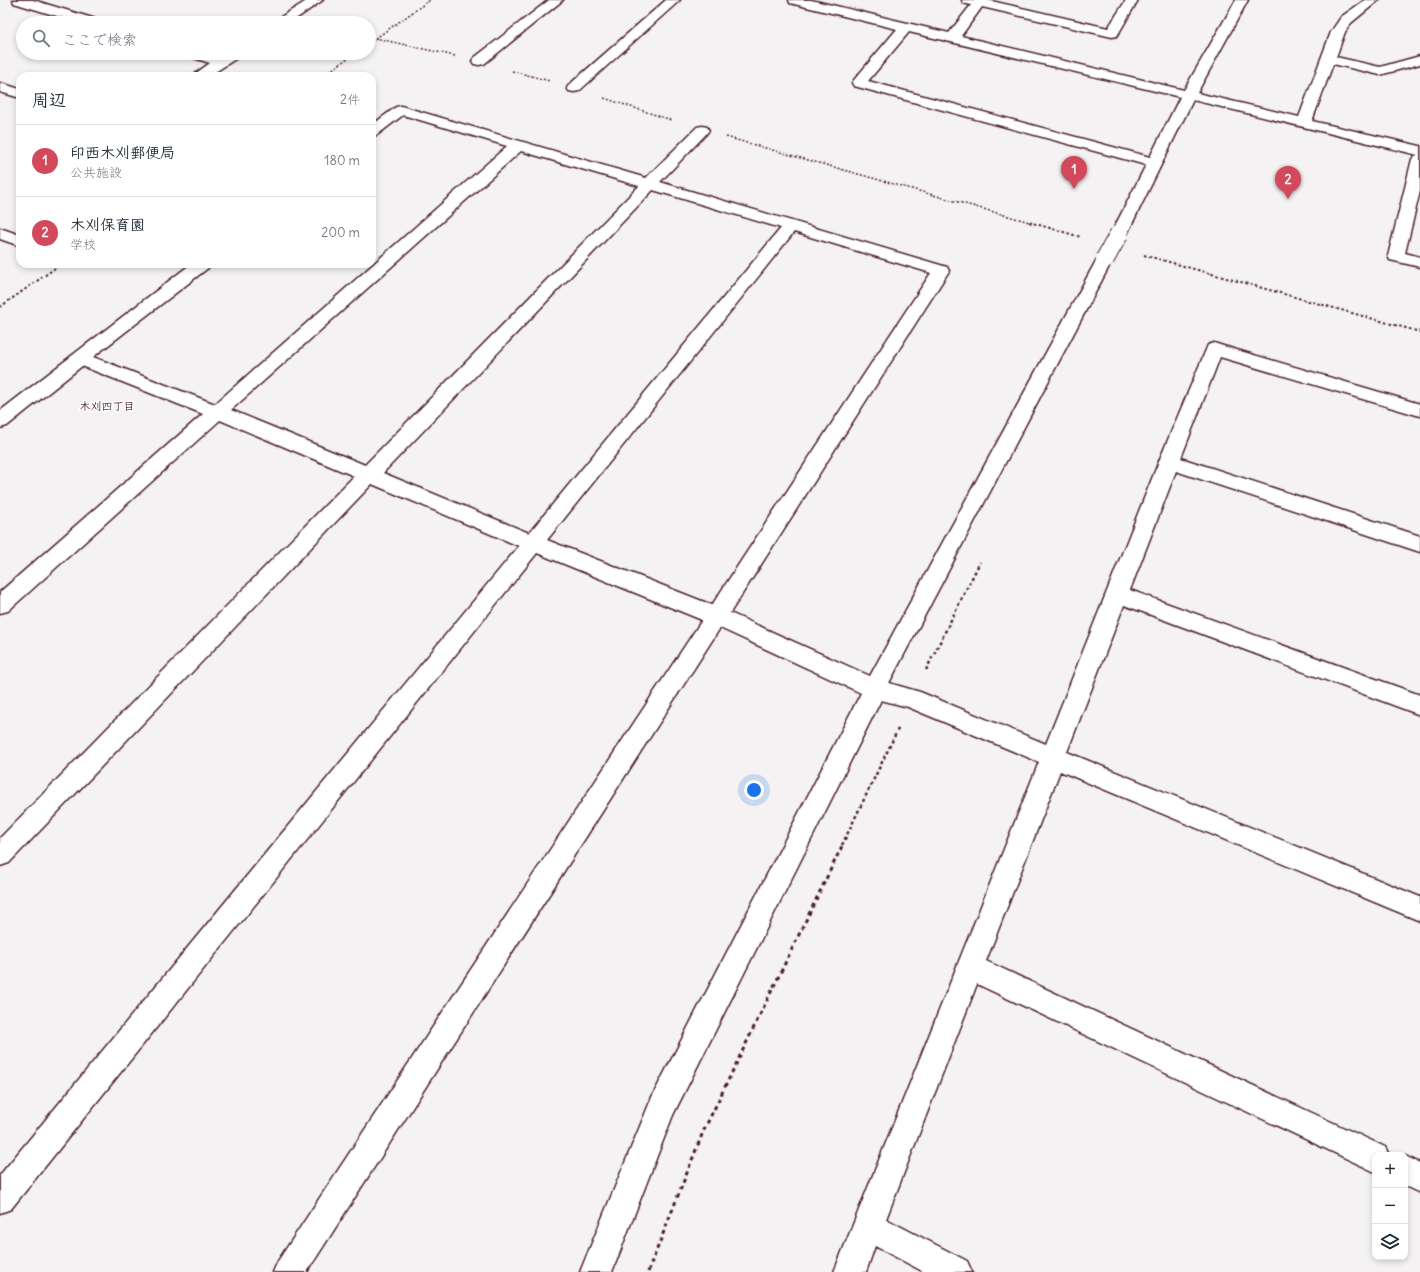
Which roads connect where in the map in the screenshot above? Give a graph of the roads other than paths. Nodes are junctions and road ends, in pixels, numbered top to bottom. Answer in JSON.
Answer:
{"nodes":[{"id":1,"x":19,"y":0,"type":"edge"},
{"id":2,"x":557,"y":0,"type":"edge"},
{"id":3,"x":674,"y":0,"type":"edge"},
{"id":4,"x":795,"y":0,"type":"edge"},
{"id":5,"x":1132,"y":0,"type":"edge"},
{"id":6,"x":1242,"y":0,"type":"edge"},
{"id":7,"x":1373,"y":0,"type":"edge"},
{"id":8,"x":312,"y":1,"type":"edge"},
{"id":9,"x":976,"y":1,"type":"edge"},
{"id":10,"x":71,"y":16,"type":"edge"},
{"id":11,"x":291,"y":16,"type":"edge"},
{"id":12,"x":906,"y":27,"type":"junction"},
{"id":13,"x":952,"y":38,"type":"junction"},
{"id":14,"x":1328,"y":59,"type":"junction"},
{"id":15,"x":215,"y":60,"type":"edge"},
{"id":16,"x":224,"y":60,"type":"edge"},
{"id":17,"x":1420,"y":60,"type":"edge"},
{"id":18,"x":479,"y":61,"type":"road end"},
{"id":19,"x":221,"y":62,"type":"junction"},
{"id":20,"x":205,"y":72,"type":"edge"},
{"id":21,"x":574,"y":88,"type":"road end"},
{"id":22,"x":2,"y":90,"type":"edge"},
{"id":23,"x":16,"y":93,"type":"edge"},
{"id":24,"x":1188,"y":96,"type":"junction"},
{"id":25,"x":1304,"y":123,"type":"junction"},
{"id":26,"x":376,"y":129,"type":"edge"},
{"id":27,"x":702,"y":130,"type":"road end"},
{"id":28,"x":518,"y":145,"type":"junction"},
{"id":29,"x":1420,"y":151,"type":"edge"},
{"id":30,"x":1420,"y":159,"type":"edge"},
{"id":31,"x":1155,"y":163,"type":"junction"},
{"id":32,"x":650,"y":184,"type":"junction"},
{"id":33,"x":790,"y":226,"type":"junction"},
{"id":34,"x":0,"y":233,"type":"edge"},
{"id":35,"x":16,"y":239,"type":"edge"},
{"id":36,"x":1420,"y":262,"type":"edge"},
{"id":37,"x":197,"y":268,"type":"edge"},
{"id":38,"x":80,"y":359,"type":"junction"},
{"id":39,"x":1420,"y":410,"type":"edge"},
{"id":40,"x":218,"y":412,"type":"junction"},
{"id":41,"x":0,"y":421,"type":"edge"},
{"id":42,"x":1169,"y":461,"type":"junction"},
{"id":43,"x":368,"y":475,"type":"junction"},
{"id":44,"x":533,"y":543,"type":"junction"},
{"id":45,"x":1420,"y":544,"type":"edge"},
{"id":46,"x":1117,"y":594,"type":"junction"},
{"id":47,"x":0,"y":605,"type":"edge"},
{"id":48,"x":716,"y":616,"type":"junction"},
{"id":49,"x":875,"y":689,"type":"junction"},
{"id":50,"x":1420,"y":705,"type":"edge"},
{"id":51,"x":1052,"y":757,"type":"junction"},
{"id":52,"x":0,"y":855,"type":"edge"},
{"id":53,"x":1420,"y":909,"type":"edge"},
{"id":54,"x":970,"y":967,"type":"junction"},
{"id":55,"x":1372,"y":1156,"type":"edge"},
{"id":56,"x":1408,"y":1172,"type":"edge"},
{"id":57,"x":1420,"y":1178,"type":"edge"},
{"id":58,"x":0,"y":1198,"type":"edge"},
{"id":59,"x":868,"y":1226,"type":"junction"},
{"id":60,"x":289,"y":1272,"type":"edge"},
{"id":61,"x":596,"y":1272,"type":"edge"},
{"id":62,"x":850,"y":1272,"type":"edge"},
{"id":63,"x":956,"y":1272,"type":"edge"}],
"edges":[{"from":1,"to":10,"type":"street"},
{"from":2,"to":18,"type":"street"},
{"from":3,"to":21,"type":"street"},
{"from":4,"to":12,"type":"street"},
{"from":5,"to":9,"type":"street"},
{"from":6,"to":24,"type":"street"},
{"from":7,"to":14,"type":"street"},
{"from":8,"to":11,"type":"street"},
{"from":9,"to":13,"type":"street"},
{"from":12,"to":13,"type":"street"},
{"from":12,"to":31,"type":"street"},
{"from":13,"to":24,"type":"street"},
{"from":14,"to":17,"type":"street"},
{"from":14,"to":25,"type":"street"},
{"from":15,"to":19,"type":"street"},
{"from":16,"to":19,"type":"street"},
{"from":19,"to":20,"type":"street"},
{"from":22,"to":23,"type":"street"},
{"from":24,"to":25,"type":"street"},
{"from":24,"to":31,"type":"street"},
{"from":25,"to":29,"type":"street"},
{"from":26,"to":28,"type":"street"},
{"from":27,"to":32,"type":"street"},
{"from":28,"to":32,"type":"street"},
{"from":28,"to":40,"type":"street"},
{"from":30,"to":36,"type":"street"},
{"from":31,"to":49,"type":"street","bridge":true},
{"from":32,"to":33,"type":"street"},
{"from":32,"to":43,"type":"street"},
{"from":33,"to":44,"type":"street"},
{"from":33,"to":48,"type":"street"},
{"from":34,"to":35,"type":"street"},
{"from":37,"to":38,"type":"street"},
{"from":38,"to":40,"type":"street"},
{"from":38,"to":41,"type":"street"},
{"from":39,"to":42,"type":"street"},
{"from":40,"to":43,"type":"street"},
{"from":40,"to":47,"type":"street"},
{"from":42,"to":45,"type":"street"},
{"from":42,"to":46,"type":"street"},
{"from":43,"to":44,"type":"street"},
{"from":43,"to":52,"type":"street"},
{"from":44,"to":48,"type":"street"},
{"from":44,"to":58,"type":"street"},
{"from":46,"to":50,"type":"street"},
{"from":46,"to":51,"type":"street"},
{"from":48,"to":49,"type":"street"},
{"from":48,"to":60,"type":"street"},
{"from":49,"to":51,"type":"street"},
{"from":49,"to":61,"type":"street"},
{"from":51,"to":53,"type":"street"},
{"from":51,"to":54,"type":"street"},
{"from":54,"to":55,"type":"street"},
{"from":54,"to":59,"type":"street"},
{"from":56,"to":57,"type":"street"},
{"from":59,"to":62,"type":"street"},
{"from":59,"to":63,"type":"street"}]}
